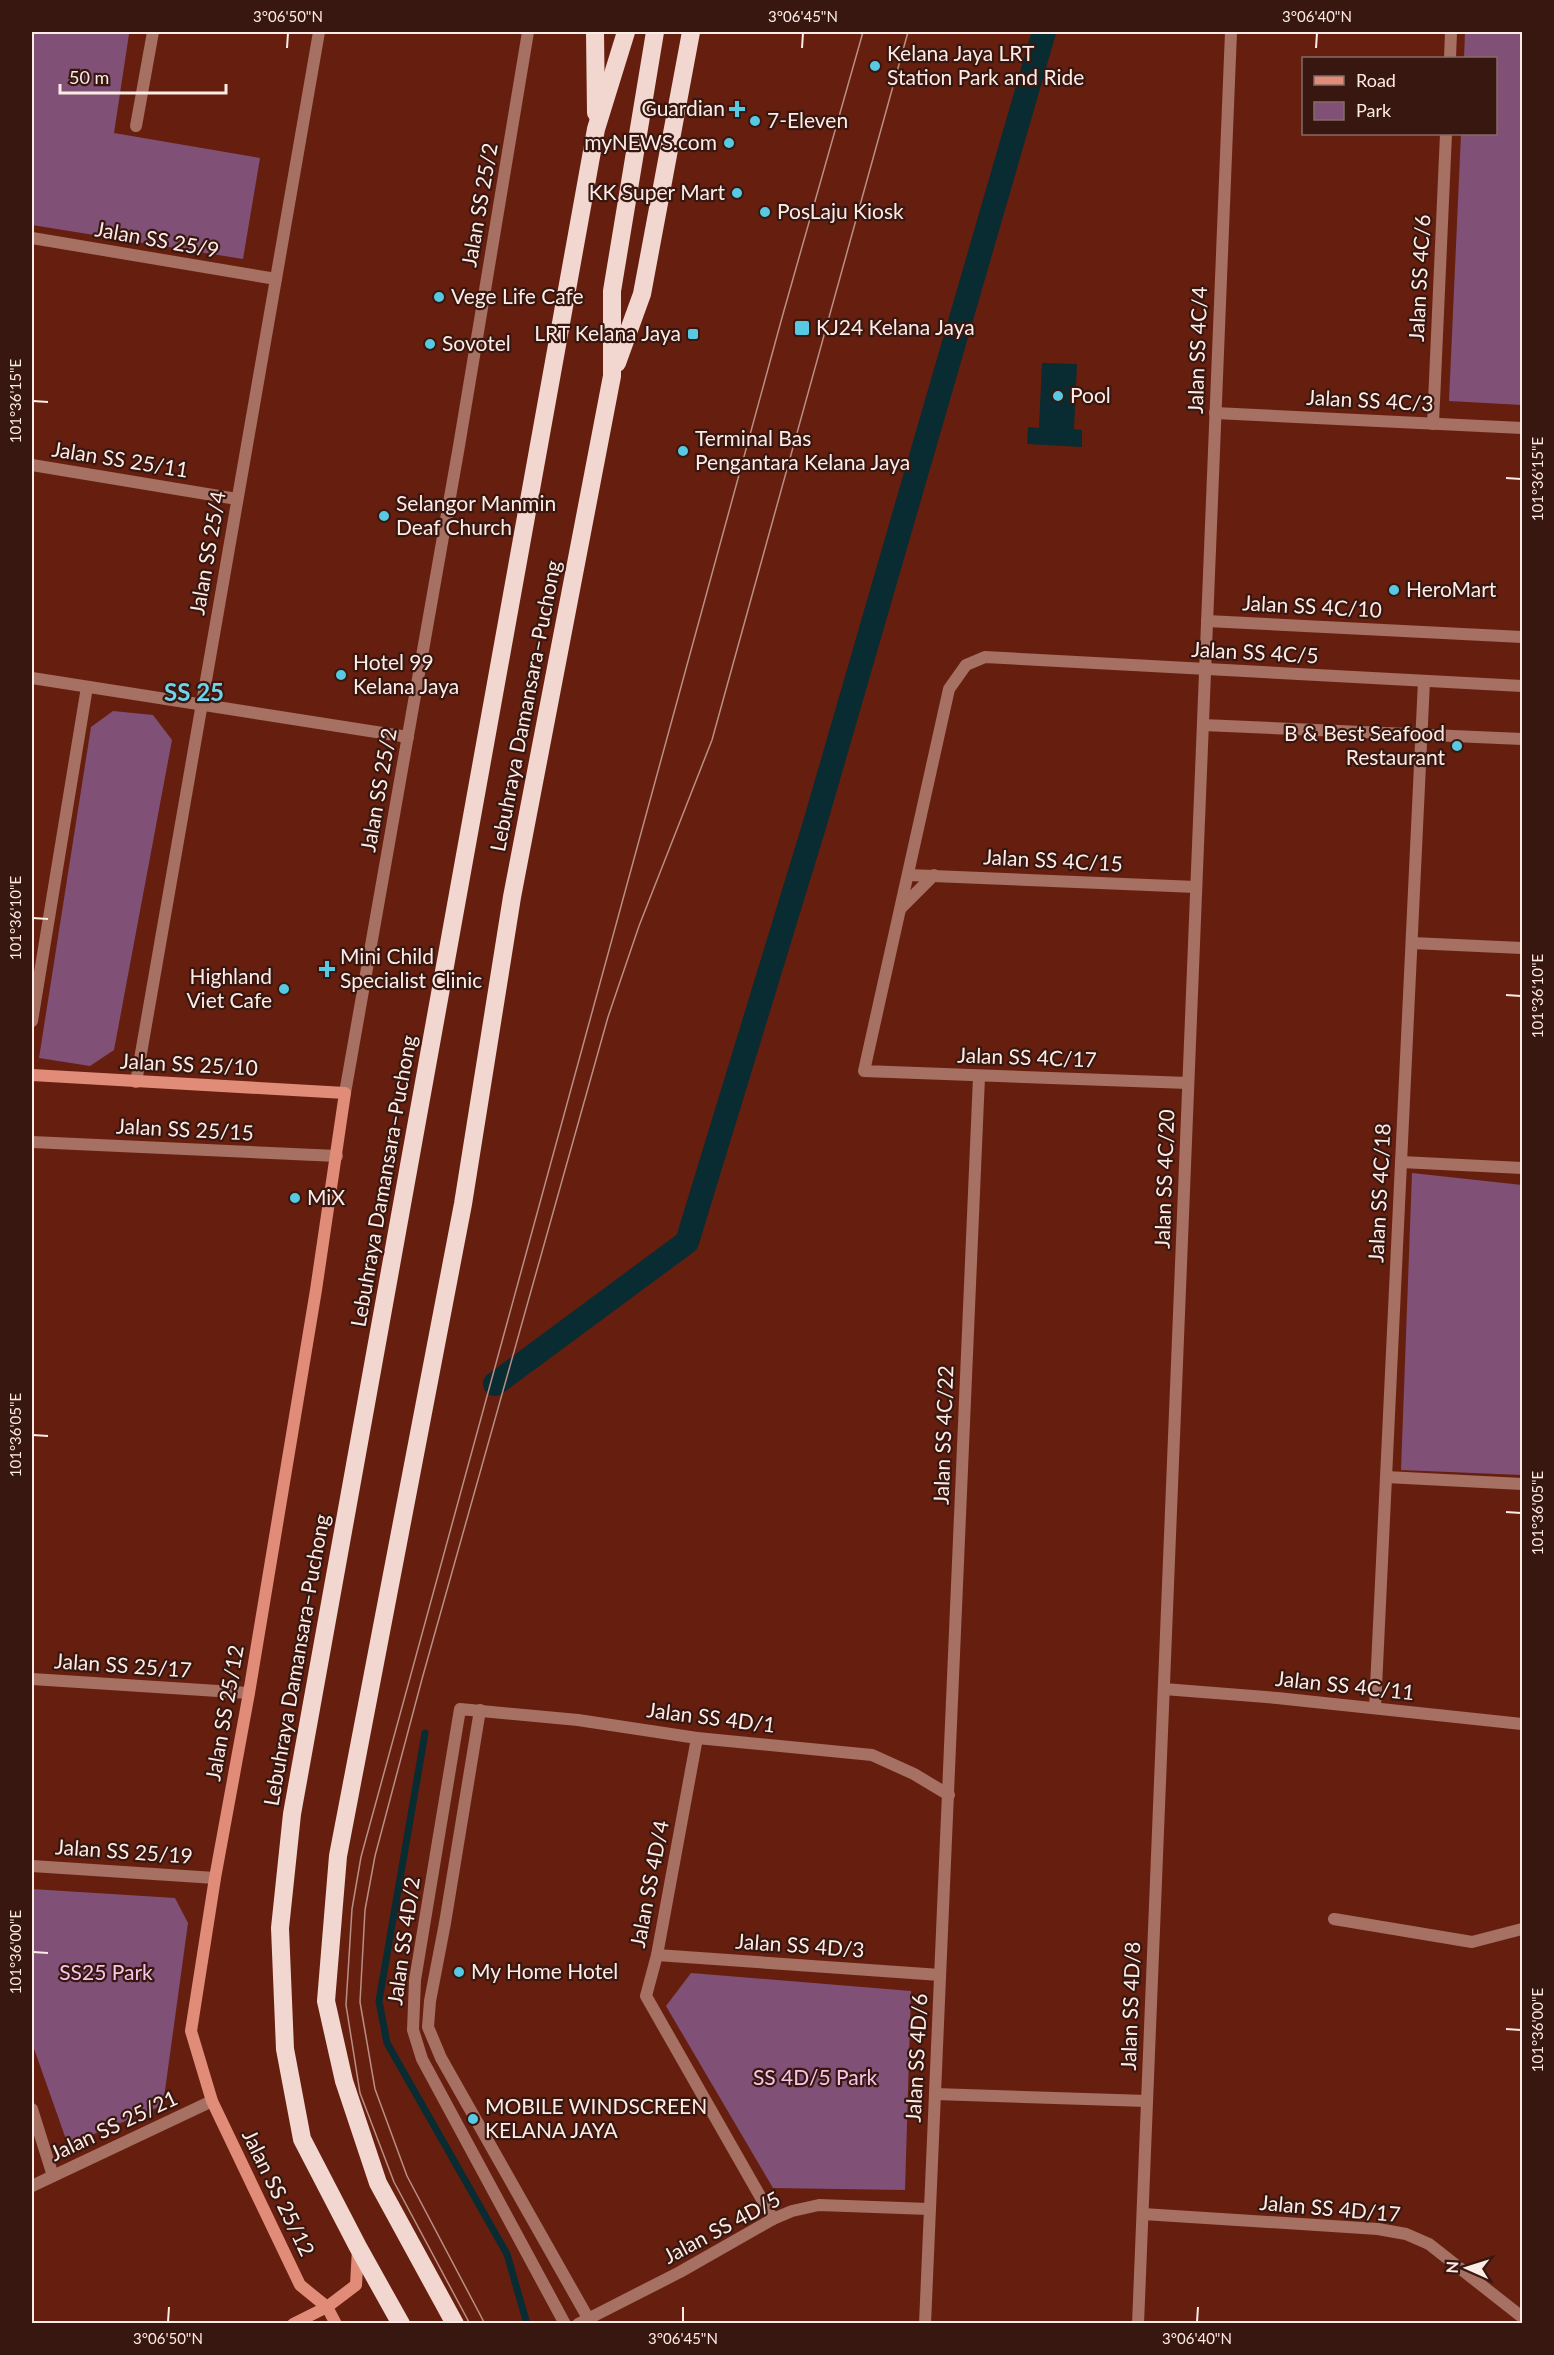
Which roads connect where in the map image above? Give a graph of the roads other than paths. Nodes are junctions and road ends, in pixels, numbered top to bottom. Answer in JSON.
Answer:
{"nodes":[{"id":1,"x":153,"y":32,"type":"edge"},
{"id":2,"x":319,"y":32,"type":"edge"},
{"id":3,"x":528,"y":32,"type":"edge"},
{"id":4,"x":595,"y":32,"type":"edge"},
{"id":5,"x":626,"y":32,"type":"edge"},
{"id":6,"x":656,"y":32,"type":"edge"},
{"id":7,"x":691,"y":32,"type":"edge"},
{"id":8,"x":1231,"y":32,"type":"edge"},
{"id":9,"x":1451,"y":32,"type":"edge"},
{"id":10,"x":1450,"y":57,"type":"edge"},
{"id":11,"x":136,"y":126,"type":"dead end"},
{"id":12,"x":596,"y":129,"type":"junction"},
{"id":13,"x":1446,"y":135,"type":"edge"},
{"id":14,"x":32,"y":238,"type":"edge"},
{"id":15,"x":276,"y":279,"type":"junction"},
{"id":16,"x":612,"y":376,"type":"junction"},
{"id":17,"x":1215,"y":413,"type":"junction"},
{"id":18,"x":1433,"y":424,"type":"junction"},
{"id":19,"x":1522,"y":428,"type":"edge"},
{"id":20,"x":32,"y":465,"type":"edge"},
{"id":21,"x":237,"y":499,"type":"junction"},
{"id":22,"x":1207,"y":621,"type":"junction"},
{"id":23,"x":1522,"y":637,"type":"edge"},
{"id":24,"x":1205,"y":670,"type":"junction"},
{"id":25,"x":32,"y":678,"type":"edge"},
{"id":26,"x":1424,"y":681,"type":"junction"},
{"id":27,"x":1522,"y":686,"type":"edge"},
{"id":28,"x":87,"y":687,"type":"junction"},
{"id":29,"x":202,"y":705,"type":"junction"},
{"id":30,"x":1203,"y":725,"type":"junction"},
{"id":31,"x":1422,"y":735,"type":"junction"},
{"id":32,"x":408,"y":737,"type":"junction"},
{"id":33,"x":1522,"y":739,"type":"edge"},
{"id":34,"x":908,"y":875,"type":"junction"},
{"id":35,"x":934,"y":875,"type":"junction"},
{"id":36,"x":1196,"y":887,"type":"junction"},
{"id":37,"x":900,"y":909,"type":"junction"},
{"id":38,"x":1412,"y":943,"type":"junction"},
{"id":39,"x":1522,"y":948,"type":"edge"},
{"id":40,"x":32,"y":1021,"type":"edge"},
{"id":41,"x":32,"y":1075,"type":"edge"},
{"id":42,"x":979,"y":1077,"type":"junction"},
{"id":43,"x":136,"y":1082,"type":"junction"},
{"id":44,"x":1188,"y":1083,"type":"junction"},
{"id":45,"x":345,"y":1093,"type":"junction"},
{"id":46,"x":32,"y":1143,"type":"edge"},
{"id":47,"x":337,"y":1156,"type":"junction"},
{"id":48,"x":1401,"y":1162,"type":"junction"},
{"id":49,"x":1522,"y":1168,"type":"edge"},
{"id":50,"x":1386,"y":1477,"type":"junction"},
{"id":51,"x":1522,"y":1484,"type":"edge"},
{"id":52,"x":32,"y":1679,"type":"edge"},
{"id":53,"x":1164,"y":1689,"type":"junction"},
{"id":54,"x":249,"y":1693,"type":"junction"},
{"id":55,"x":1375,"y":1708,"type":"junction"},
{"id":56,"x":460,"y":1709,"type":"joint"},
{"id":57,"x":480,"y":1710,"type":"junction"},
{"id":58,"x":1522,"y":1724,"type":"edge"},
{"id":59,"x":697,"y":1738,"type":"junction"},
{"id":60,"x":949,"y":1794,"type":"junction"},
{"id":61,"x":32,"y":1866,"type":"edge"},
{"id":62,"x":214,"y":1878,"type":"junction"},
{"id":63,"x":1334,"y":1919,"type":"dead end"},
{"id":64,"x":1522,"y":1929,"type":"edge"},
{"id":65,"x":657,"y":1955,"type":"junction"},
{"id":66,"x":940,"y":1975,"type":"junction"},
{"id":67,"x":935,"y":2094,"type":"junction"},
{"id":68,"x":212,"y":2101,"type":"junction"},
{"id":69,"x":1147,"y":2101,"type":"junction"},
{"id":70,"x":32,"y":2109,"type":"edge"},
{"id":71,"x":53,"y":2176,"type":"junction"},
{"id":72,"x":32,"y":2186,"type":"edge"},
{"id":73,"x":929,"y":2209,"type":"junction"},
{"id":74,"x":1143,"y":2214,"type":"junction"},
{"id":75,"x":773,"y":2219,"type":"junction"},
{"id":76,"x":358,"y":2247,"type":"junction"},
{"id":77,"x":327,"y":2307,"type":"junction"},
{"id":78,"x":1522,"y":2317,"type":"edge"},
{"id":79,"x":583,"y":2321,"type":"edge"},
{"id":80,"x":293,"y":2324,"type":"edge"},
{"id":81,"x":336,"y":2324,"type":"edge"},
{"id":82,"x":401,"y":2324,"type":"edge"},
{"id":83,"x":455,"y":2324,"type":"edge"},
{"id":84,"x":566,"y":2324,"type":"edge"},
{"id":85,"x":925,"y":2324,"type":"edge"},
{"id":86,"x":1138,"y":2324,"type":"edge"}],
"edges":[{"from":1,"to":11,"type":"street"},
{"from":2,"to":15,"type":"street","name":"Jalan SS 25/4"},
{"from":3,"to":32,"type":"street","name":"Jalan SS 25/2"},
{"from":4,"to":12,"type":"highway"},
{"from":5,"to":12,"type":"highway","name":"Lebuhraya Damansara–Puchong"},
{"from":6,"to":16,"type":"highway","name":"Lebuhraya Damansara–Puchong"},
{"from":7,"to":16,"type":"highway"},
{"from":8,"to":17,"type":"street","name":"Jalan SS 4C/4"},
{"from":9,"to":10,"type":"street"},
{"from":12,"to":76,"type":"highway","name":"Lebuhraya Damansara–Puchong"},
{"from":13,"to":18,"type":"street","name":"Jalan SS 4C/6"},
{"from":14,"to":15,"type":"street","name":"Jalan SS 25/9"},
{"from":15,"to":21,"type":"street","name":"Jalan SS 25/4"},
{"from":16,"to":83,"type":"highway","name":"Lebuhraya Damansara–Puchong"},
{"from":17,"to":18,"type":"street","name":"Jalan SS 4C/3"},
{"from":17,"to":22,"type":"street","name":"Jalan SS 4C/4"},
{"from":18,"to":19,"type":"street","name":"Jalan SS 4C/3"},
{"from":20,"to":21,"type":"street","name":"Jalan SS 25/11"},
{"from":21,"to":29,"type":"street","name":"Jalan SS 25/4"},
{"from":22,"to":23,"type":"street","name":"Jalan SS 4C/10"},
{"from":22,"to":24,"type":"street","name":"Jalan SS 4C/4"},
{"from":24,"to":26,"type":"street","name":"Jalan SS 4C/5"},
{"from":24,"to":30,"type":"street","name":"Jalan SS 4C/20"},
{"from":24,"to":34,"type":"street","name":"Jalan SS 4C/5"},
{"from":25,"to":28,"type":"street"},
{"from":26,"to":27,"type":"street","name":"Jalan SS 4C/5"},
{"from":26,"to":31,"type":"street","name":"Jalan SS 4C/18"},
{"from":28,"to":29,"type":"street"},
{"from":28,"to":40,"type":"street"},
{"from":29,"to":32,"type":"street"},
{"from":29,"to":43,"type":"street","name":"Jalan SS 25/4"},
{"from":30,"to":31,"type":"street"},
{"from":30,"to":36,"type":"street","name":"Jalan SS 4C/20"},
{"from":31,"to":33,"type":"street"},
{"from":31,"to":38,"type":"street","name":"Jalan SS 4C/18"},
{"from":32,"to":45,"type":"street","name":"Jalan SS 25/2"},
{"from":34,"to":35,"type":"street","name":"Jalan SS 4C/15"},
{"from":34,"to":37,"type":"street"},
{"from":35,"to":36,"type":"street","name":"Jalan SS 4C/15"},
{"from":35,"to":37,"type":"street"},
{"from":36,"to":44,"type":"street","name":"Jalan SS 4C/20"},
{"from":37,"to":42,"type":"street","name":"Jalan SS 4C/17"},
{"from":38,"to":39,"type":"street"},
{"from":38,"to":48,"type":"street","name":"Jalan SS 4C/18"},
{"from":41,"to":43,"type":"street","name":"Jalan SS 25/10"},
{"from":42,"to":44,"type":"street","name":"Jalan SS 4C/17"},
{"from":42,"to":60,"type":"street","name":"Jalan SS 4C/22"},
{"from":43,"to":45,"type":"street","name":"Jalan SS 25/10"},
{"from":44,"to":53,"type":"street","name":"Jalan SS 4C/20"},
{"from":45,"to":47,"type":"street","name":"Jalan SS 25/12"},
{"from":46,"to":47,"type":"street","name":"Jalan SS 25/15"},
{"from":47,"to":54,"type":"street","name":"Jalan SS 25/12"},
{"from":48,"to":49,"type":"street"},
{"from":48,"to":50,"type":"street","name":"Jalan SS 4C/18"},
{"from":50,"to":51,"type":"street"},
{"from":50,"to":55,"type":"street","name":"Jalan SS 4C/18"},
{"from":52,"to":54,"type":"street","name":"Jalan SS 25/17"},
{"from":53,"to":55,"type":"street","name":"Jalan SS 4C/11"},
{"from":53,"to":69,"type":"street","name":"Jalan SS 4D/8"},
{"from":54,"to":62,"type":"street","name":"Jalan SS 25/12"},
{"from":55,"to":58,"type":"street","name":"Jalan SS 4C/11"},
{"from":56,"to":57,"type":"street","name":"Jalan SS 4D/1"},
{"from":56,"to":84,"type":"street","name":"Jalan SS 4D/2"},
{"from":57,"to":59,"type":"street","name":"Jalan SS 4D/1"},
{"from":57,"to":79,"type":"street"},
{"from":59,"to":60,"type":"street","name":"Jalan SS 4D/1"},
{"from":59,"to":65,"type":"street","name":"Jalan SS 4D/4"},
{"from":60,"to":66,"type":"street","name":"Jalan SS 4D/6"},
{"from":61,"to":62,"type":"street","name":"Jalan SS 25/19"},
{"from":62,"to":68,"type":"street","name":"Jalan SS 25/12"},
{"from":63,"to":64,"type":"street"},
{"from":65,"to":66,"type":"street","name":"Jalan SS 4D/3"},
{"from":65,"to":75,"type":"street","name":"Jalan SS 4D/4"},
{"from":66,"to":67,"type":"street","name":"Jalan SS 4D/6"},
{"from":67,"to":69,"type":"street"},
{"from":67,"to":73,"type":"street","name":"Jalan SS 4D/6"},
{"from":68,"to":71,"type":"street","name":"Jalan SS 25/21"},
{"from":68,"to":77,"type":"street","name":"Jalan SS 25/12"},
{"from":69,"to":74,"type":"street","name":"Jalan SS 4D/8"},
{"from":70,"to":71,"type":"street"},
{"from":71,"to":72,"type":"street","name":"Jalan SS 25/21"},
{"from":73,"to":75,"type":"street","name":"Jalan SS 4D/5"},
{"from":73,"to":85,"type":"street","name":"Jalan SS 4D/6"},
{"from":74,"to":78,"type":"street","name":"Jalan SS 4D/17"},
{"from":74,"to":86,"type":"street","name":"Jalan SS 4D/8"},
{"from":75,"to":79,"type":"street","name":"Jalan SS 4D/5"},
{"from":76,"to":77,"type":"street"},
{"from":76,"to":82,"type":"highway","name":"Lebuhraya Damansara–Puchong"},
{"from":77,"to":80,"type":"street"},
{"from":77,"to":81,"type":"street"}]}
